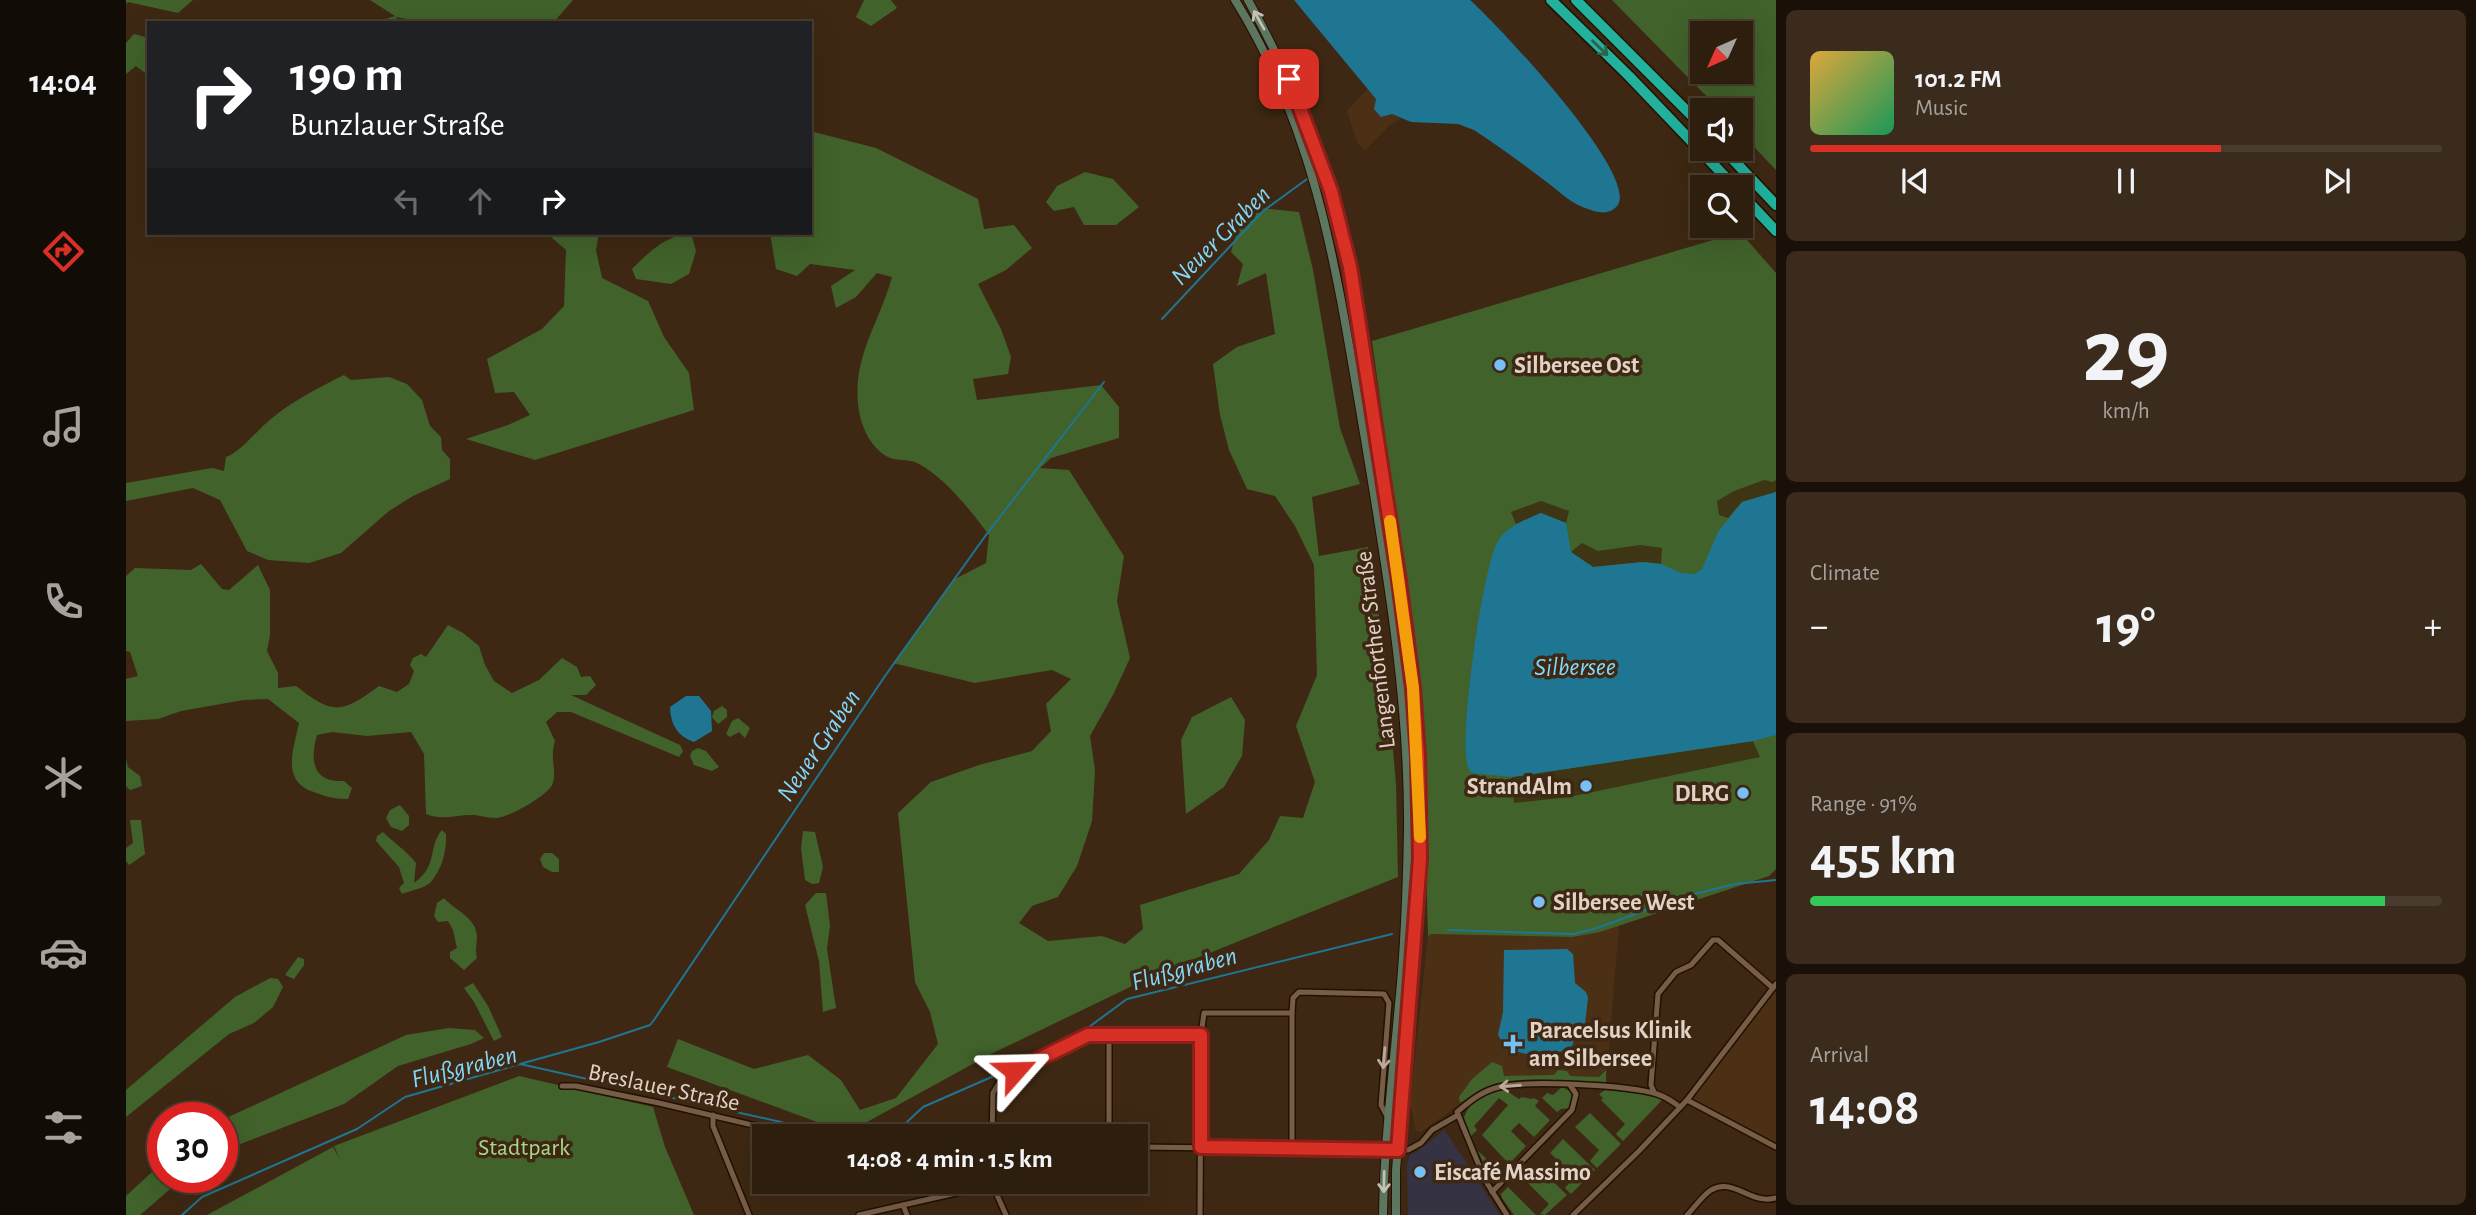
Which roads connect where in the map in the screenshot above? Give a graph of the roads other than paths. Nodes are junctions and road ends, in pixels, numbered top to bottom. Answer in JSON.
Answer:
{"nodes":[{"id":1,"x":1235,"y":0,"type":"edge"},
{"id":2,"x":1248,"y":0,"type":"edge"},
{"id":3,"x":1551,"y":0,"type":"edge"},
{"id":4,"x":1576,"y":0,"type":"edge"},
{"id":5,"x":1690,"y":115,"type":"edge"},
{"id":6,"x":1734,"y":161,"type":"edge"},
{"id":7,"x":1724,"y":175,"type":"edge"},
{"id":8,"x":1776,"y":205,"type":"edge"},
{"id":9,"x":1753,"y":207,"type":"edge"},
{"id":10,"x":1776,"y":231,"type":"edge"},
{"id":11,"x":1775,"y":986,"type":"edge"},
{"id":12,"x":1292,"y":1013,"type":"junction"},
{"id":13,"x":1109,"y":1035,"type":"junction"},
{"id":14,"x":1201,"y":1035,"type":"junction"},
{"id":15,"x":1570,"y":1085,"type":"junction"},
{"id":16,"x":562,"y":1086,"type":"dead end"},
{"id":17,"x":1654,"y":1093,"type":"junction"},
{"id":18,"x":1686,"y":1100,"type":"junction"},
{"id":19,"x":1680,"y":1107,"type":"junction"},
{"id":20,"x":1457,"y":1114,"type":"junction"},
{"id":21,"x":713,"y":1115,"type":"junction"},
{"id":22,"x":1388,"y":1118,"type":"junction"},
{"id":23,"x":992,"y":1124,"type":"edge"},
{"id":24,"x":1109,"y":1124,"type":"edge"},
{"id":25,"x":752,"y":1125,"type":"edge"},
{"id":26,"x":1148,"y":1147,"type":"edge"},
{"id":27,"x":1201,"y":1147,"type":"junction"},
{"id":28,"x":1776,"y":1147,"type":"edge"},
{"id":29,"x":1292,"y":1148,"type":"junction"},
{"id":30,"x":1385,"y":1150,"type":"junction"},
{"id":31,"x":1398,"y":1150,"type":"junction"},
{"id":32,"x":1492,"y":1192,"type":"junction"},
{"id":33,"x":950,"y":1194,"type":"edge"},
{"id":34,"x":999,"y":1194,"type":"edge"},
{"id":35,"x":1776,"y":1198,"type":"edge"},
{"id":36,"x":903,"y":1205,"type":"junction"},
{"id":37,"x":749,"y":1215,"type":"edge"},
{"id":38,"x":859,"y":1215,"type":"edge"},
{"id":39,"x":907,"y":1215,"type":"edge"},
{"id":40,"x":1006,"y":1215,"type":"edge"},
{"id":41,"x":1200,"y":1215,"type":"edge"},
{"id":42,"x":1383,"y":1215,"type":"edge"},
{"id":43,"x":1396,"y":1215,"type":"edge"},
{"id":44,"x":1507,"y":1215,"type":"edge"},
{"id":45,"x":1573,"y":1215,"type":"edge"},
{"id":46,"x":1687,"y":1215,"type":"edge"}],
"edges":[{"from":1,"to":22,"type":"main road","name":"Langenforther Straße"},
{"from":31,"to":2,"type":"main road","name":"Langenforther Straße","one_way":true},
{"from":3,"to":7,"type":"highway","one_way":true},
{"from":4,"to":5,"type":"highway"},
{"from":6,"to":8,"type":"highway"},
{"from":9,"to":10,"type":"highway"},
{"from":11,"to":17,"type":"street"},
{"from":11,"to":18,"type":"street"},
{"from":12,"to":14,"type":"street"},
{"from":12,"to":22,"type":"street","one_way":true},
{"from":12,"to":29,"type":"street"},
{"from":13,"to":14,"type":"street"},
{"from":13,"to":23,"type":"street"},
{"from":13,"to":24,"type":"street"},
{"from":14,"to":27,"type":"street"},
{"from":15,"to":17,"type":"street"},
{"from":15,"to":20,"type":"street","one_way":true},
{"from":15,"to":32,"type":"street"},
{"from":16,"to":21,"type":"street","name":"Breslauer Straße"},
{"from":17,"to":19,"type":"street"},
{"from":18,"to":19,"type":"street"},
{"from":18,"to":28,"type":"street"},
{"from":19,"to":45,"type":"street"},
{"from":20,"to":31,"type":"street"},
{"from":20,"to":32,"type":"street"},
{"from":21,"to":25,"type":"street","name":"Breslauer Straße"},
{"from":21,"to":37,"type":"street"},
{"from":22,"to":30,"type":"main road","name":"Langenforther Straße"},
{"from":26,"to":27,"type":"street"},
{"from":27,"to":29,"type":"street"},
{"from":27,"to":41,"type":"street"},
{"from":29,"to":30,"type":"street"},
{"from":30,"to":31,"type":"street"},
{"from":30,"to":42,"type":"main road","name":"Langenforther Straße","one_way":true},
{"from":31,"to":43,"type":"main road","name":"Langenforther Straße"},
{"from":32,"to":44,"type":"street"},
{"from":33,"to":36,"type":"street"},
{"from":34,"to":40,"type":"street"},
{"from":35,"to":46,"type":"street"},
{"from":36,"to":38,"type":"street"},
{"from":36,"to":39,"type":"street"}]}
